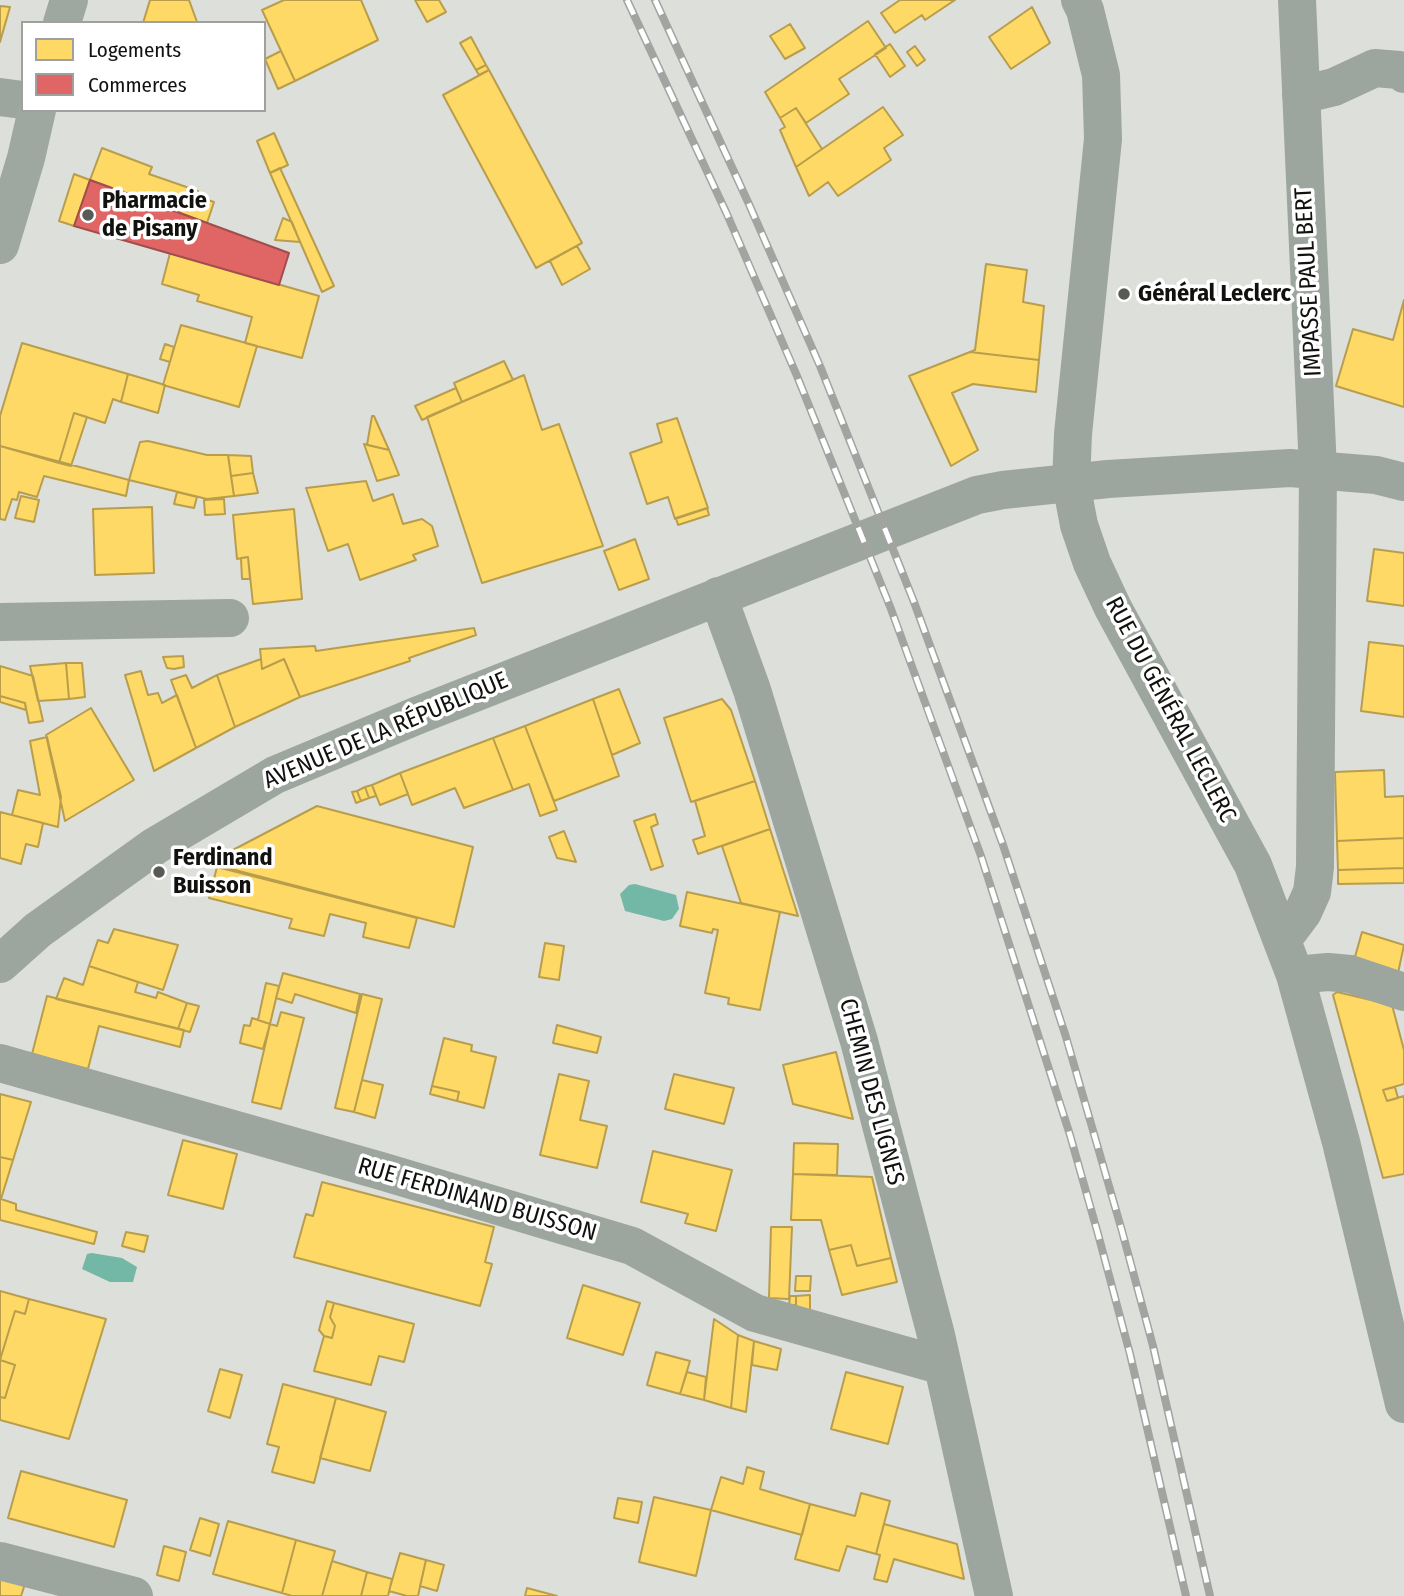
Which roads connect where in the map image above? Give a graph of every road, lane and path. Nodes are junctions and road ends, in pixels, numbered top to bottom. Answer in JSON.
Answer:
{"nodes":[{"id":1,"x":69,"y":0,"type":"edge"},
{"id":2,"x":1080,"y":0,"type":"edge"},
{"id":3,"x":1297,"y":0,"type":"edge"},
{"id":4,"x":63,"y":21,"type":"edge"},
{"id":5,"x":1404,"y":74,"type":"edge"},
{"id":6,"x":1301,"y":95,"type":"junction"},
{"id":7,"x":0,"y":97,"type":"edge"},
{"id":8,"x":21,"y":100,"type":"edge"},
{"id":9,"x":37,"y":112,"type":"edge"},
{"id":10,"x":0,"y":245,"type":"edge"},
{"id":11,"x":1304,"y":469,"type":"junction"},
{"id":12,"x":1071,"y":482,"type":"junction"},
{"id":13,"x":1404,"y":482,"type":"edge"},
{"id":14,"x":718,"y":596,"type":"junction"},
{"id":15,"x":230,"y":618,"type":"dead end"},
{"id":16,"x":0,"y":622,"type":"edge"},
{"id":17,"x":1288,"y":958,"type":"junction"},
{"id":18,"x":0,"y":964,"type":"edge"},
{"id":19,"x":1404,"y":992,"type":"edge"},
{"id":20,"x":0,"y":1062,"type":"edge"},
{"id":21,"x":943,"y":1366,"type":"junction"},
{"id":22,"x":1404,"y":1404,"type":"edge"},
{"id":23,"x":0,"y":1560,"type":"edge"},
{"id":24,"x":134,"y":1596,"type":"edge"},
{"id":25,"x":994,"y":1596,"type":"edge"}],
"edges":[{"from":1,"to":4,"type":"main road"},
{"from":2,"to":12,"type":"street","name":"RUE DU GÉNÉRAL LECLERC"},
{"from":3,"to":6,"type":"street","name":"IMPASSE PAUL BERT"},
{"from":5,"to":6,"type":"street"},
{"from":6,"to":11,"type":"street","name":"IMPASSE PAUL BERT"},
{"from":7,"to":8,"type":"street"},
{"from":9,"to":10,"type":"main road"},
{"from":11,"to":12,"type":"street","name":"AVENUE DE LA RÉPUBLIQUE"},
{"from":11,"to":13,"type":"street","name":"AVENUE DE LA RÉPUBLIQUE"},
{"from":11,"to":17,"type":"street","name":"IMPASSE PAUL BERT"},
{"from":12,"to":14,"type":"street","name":"AVENUE DE LA RÉPUBLIQUE"},
{"from":12,"to":17,"type":"street","name":"RUE DU GÉNÉRAL LECLERC"},
{"from":14,"to":18,"type":"street","name":"AVENUE DE LA RÉPUBLIQUE"},
{"from":14,"to":21,"type":"street","name":"CHEMIN DES LIGNES"},
{"from":15,"to":16,"type":"street"},
{"from":17,"to":19,"type":"street"},
{"from":17,"to":22,"type":"street","name":"RUE DU GÉNÉRAL LECLERC"},
{"from":20,"to":21,"type":"street","name":"RUE FERDINAND BUISSON"},
{"from":21,"to":25,"type":"street","name":"CHEMIN DES LIGNES"},
{"from":23,"to":24,"type":"street"}]}
